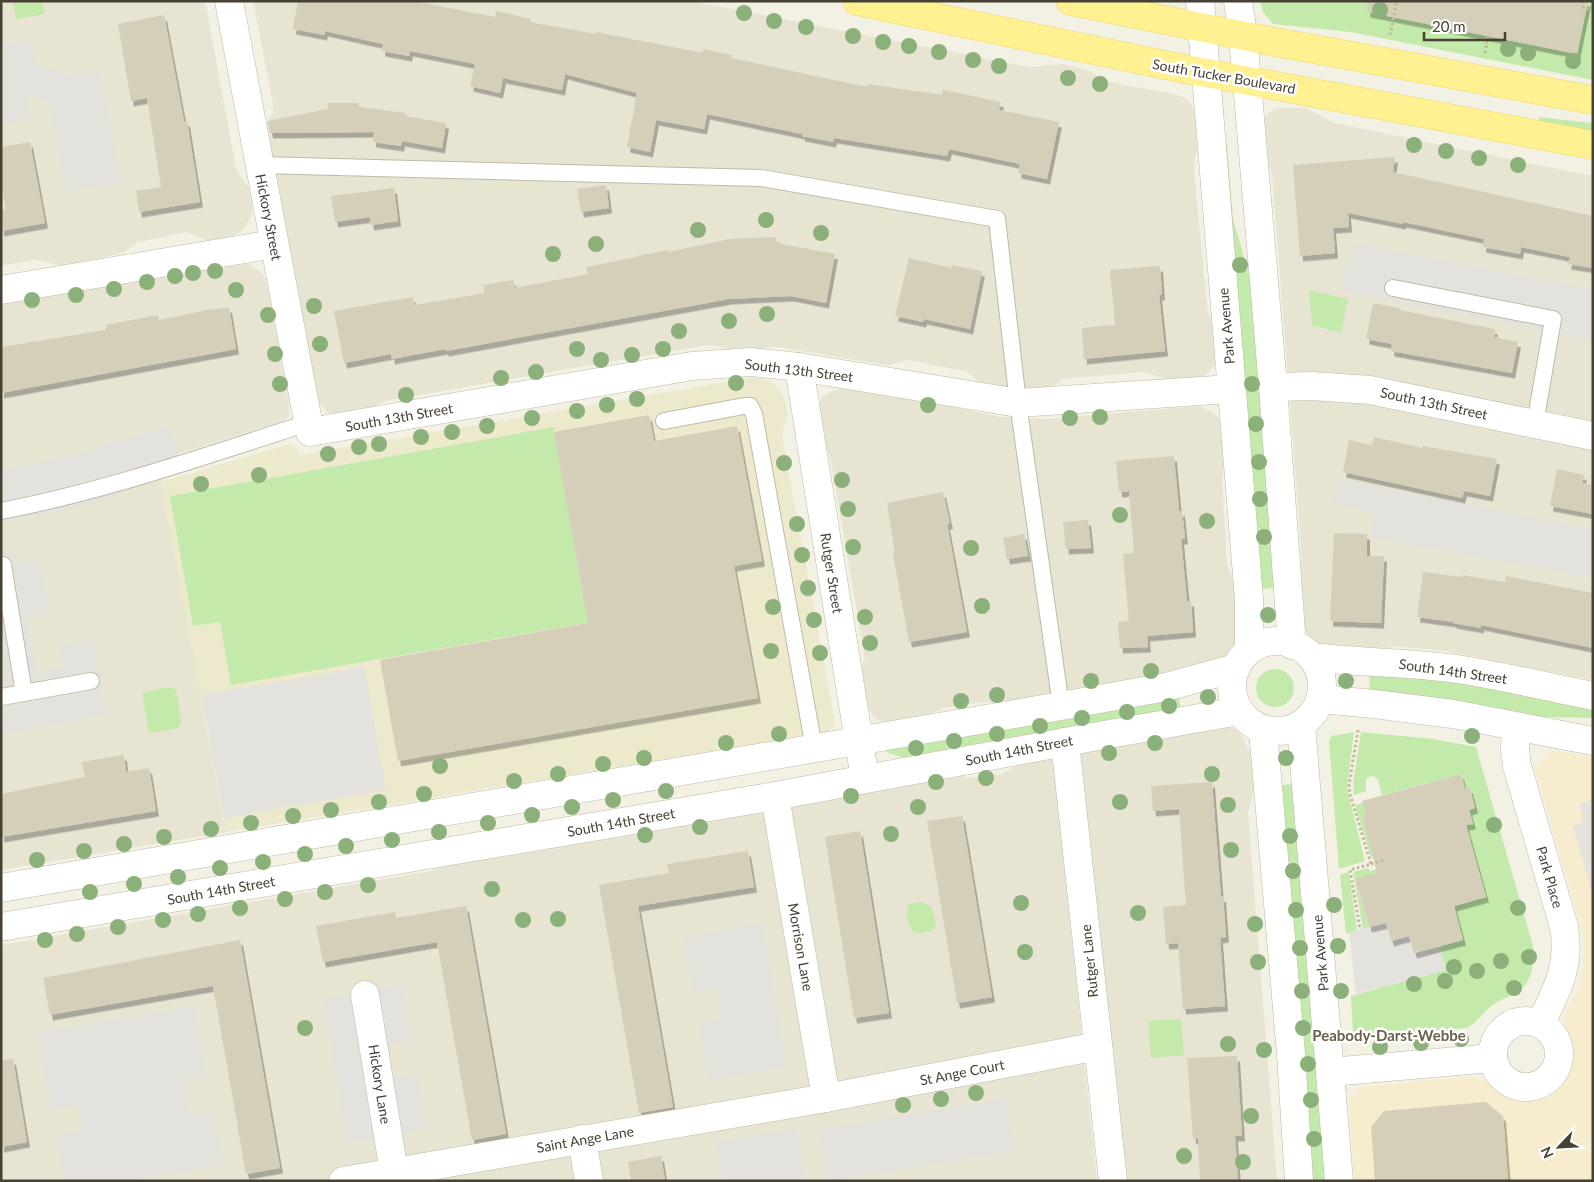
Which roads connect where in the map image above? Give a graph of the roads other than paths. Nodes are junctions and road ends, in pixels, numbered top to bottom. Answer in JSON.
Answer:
{"nodes":[{"id":1,"x":229,"y":1,"type":"edge"},
{"id":2,"x":857,"y":1,"type":"edge"},
{"id":3,"x":1070,"y":1,"type":"edge"},
{"id":4,"x":1238,"y":1,"type":"edge"},
{"id":5,"x":1201,"y":14,"type":"edge"},
{"id":6,"x":1243,"y":35,"type":"junction"},
{"id":7,"x":1206,"y":73,"type":"junction"},
{"id":8,"x":1247,"y":80,"type":"junction"},
{"id":9,"x":1593,"y":100,"type":"edge"},
{"id":10,"x":1593,"y":145,"type":"edge"},
{"id":11,"x":259,"y":165,"type":"junction"},
{"id":12,"x":274,"y":244,"type":"junction"},
{"id":13,"x":1393,"y":288,"type":"dead end"},
{"id":14,"x":1,"y":290,"type":"edge"},
{"id":15,"x":799,"y":367,"type":"junction"},
{"id":16,"x":1273,"y":387,"type":"junction"},
{"id":17,"x":1231,"y":389,"type":"junction"},
{"id":18,"x":1018,"y":403,"type":"junction"},
{"id":19,"x":664,"y":421,"type":"dead end"},
{"id":20,"x":1535,"y":424,"type":"junction"},
{"id":21,"x":309,"y":427,"type":"junction"},
{"id":22,"x":1593,"y":436,"type":"edge"},
{"id":23,"x":1,"y":511,"type":"edge"},
{"id":24,"x":3,"y":565,"type":"dead end"},
{"id":25,"x":1302,"y":651,"type":"junction"},
{"id":26,"x":1242,"y":659,"type":"junction"},
{"id":27,"x":91,"y":681,"type":"dead end"},
{"id":28,"x":24,"y":693,"type":"junction"},
{"id":29,"x":1593,"y":696,"type":"edge"},
{"id":30,"x":1,"y":697,"type":"edge"},
{"id":31,"x":1321,"y":699,"type":"junction"},
{"id":32,"x":1062,"y":706,"type":"junction"},
{"id":33,"x":1239,"y":711,"type":"junction"},
{"id":34,"x":1301,"y":725,"type":"junction"},
{"id":35,"x":1516,"y":727,"type":"junction"},
{"id":36,"x":1263,"y":730,"type":"junction"},
{"id":37,"x":858,"y":740,"type":"junction"},
{"id":38,"x":1593,"y":741,"type":"edge"},
{"id":39,"x":1065,"y":742,"type":"junction"},
{"id":40,"x":814,"y":748,"type":"junction"},
{"id":41,"x":865,"y":779,"type":"junction"},
{"id":42,"x":775,"y":796,"type":"junction"},
{"id":43,"x":1,"y":888,"type":"edge"},
{"id":44,"x":1,"y":926,"type":"edge"},
{"id":45,"x":365,"y":995,"type":"dead end"},
{"id":46,"x":1540,"y":1024,"type":"junction"},
{"id":47,"x":1098,"y":1046,"type":"junction"},
{"id":48,"x":1493,"y":1058,"type":"junction"},
{"id":49,"x":1330,"y":1072,"type":"junction"},
{"id":50,"x":826,"y":1098,"type":"junction"},
{"id":51,"x":582,"y":1139,"type":"junction"},
{"id":52,"x":394,"y":1172,"type":"junction"},
{"id":53,"x":343,"y":1181,"type":"edge"},
{"id":54,"x":589,"y":1181,"type":"edge"},
{"id":55,"x":1113,"y":1181,"type":"edge"},
{"id":56,"x":1299,"y":1181,"type":"edge"},
{"id":57,"x":1339,"y":1181,"type":"edge"}],
"edges":[{"from":1,"to":11,"type":"street","name":"Hickory Street"},
{"from":2,"to":7,"type":"main road","name":"South Tucker Boulevard"},
{"from":3,"to":5,"type":"main road"},
{"from":4,"to":6,"type":"street"},
{"from":5,"to":6,"type":"main road"},
{"from":5,"to":7,"type":"street","name":"Park Avenue"},
{"from":6,"to":8,"type":"street"},
{"from":6,"to":9,"type":"main road"},
{"from":7,"to":8,"type":"main road","name":"South Tucker Boulevard"},
{"from":7,"to":17,"type":"street","name":"Park Avenue"},
{"from":8,"to":10,"type":"main road","name":"South Tucker Boulevard"},
{"from":8,"to":16,"type":"street"},
{"from":11,"to":12,"type":"street","name":"Hickory Street"},
{"from":11,"to":18,"type":"lane"},
{"from":12,"to":14,"type":"street"},
{"from":12,"to":21,"type":"street","name":"Hickory Street"},
{"from":13,"to":20,"type":"lane"},
{"from":15,"to":18,"type":"street","name":"South 13th Street"},
{"from":15,"to":21,"type":"street","name":"South 13th Street"},
{"from":15,"to":37,"type":"street","name":"Rutger Street"},
{"from":16,"to":20,"type":"street","name":"South 13th Street"},
{"from":16,"to":25,"type":"street"},
{"from":17,"to":18,"type":"street","name":"South 13th Street"},
{"from":17,"to":26,"type":"street","name":"Park Avenue"},
{"from":18,"to":32,"type":"lane"},
{"from":19,"to":40,"type":"lane"},
{"from":20,"to":22,"type":"street","name":"South 13th Street"},
{"from":21,"to":23,"type":"lane"},
{"from":24,"to":28,"type":"lane"},
{"from":25,"to":26,"type":"street"},
{"from":25,"to":29,"type":"street","name":"South 14th Street"},
{"from":25,"to":31,"type":"street"},
{"from":26,"to":32,"type":"street"},
{"from":26,"to":33,"type":"street"},
{"from":27,"to":28,"type":"lane"},
{"from":28,"to":30,"type":"lane"},
{"from":31,"to":34,"type":"street"},
{"from":31,"to":35,"type":"street"},
{"from":32,"to":37,"type":"street"},
{"from":33,"to":36,"type":"street"},
{"from":33,"to":39,"type":"street","name":"South 14th Street"},
{"from":34,"to":36,"type":"street"},
{"from":34,"to":49,"type":"street","name":"Park Avenue"},
{"from":35,"to":38,"type":"street"},
{"from":35,"to":46,"type":"street","name":"Park Place"},
{"from":36,"to":56,"type":"street"},
{"from":37,"to":40,"type":"street"},
{"from":37,"to":41,"type":"street","name":"Rutger Street"},
{"from":39,"to":41,"type":"street","name":"South 14th Street"},
{"from":39,"to":47,"type":"street","name":"Rutger Lane"},
{"from":40,"to":43,"type":"street"},
{"from":41,"to":42,"type":"street","name":"South 14th Street"},
{"from":42,"to":44,"type":"street","name":"South 14th Street"},
{"from":42,"to":50,"type":"street","name":"Morrison Lane"},
{"from":45,"to":52,"type":"street","name":"Hickory Lane"},
{"from":46,"to":48,"type":"street"},
{"from":46,"to":48,"type":"street"},
{"from":47,"to":50,"type":"street","name":"St Ange Court"},
{"from":47,"to":55,"type":"street","name":"Rutger Lane"},
{"from":48,"to":49,"type":"street"},
{"from":49,"to":57,"type":"street","name":"Park Avenue"},
{"from":50,"to":51,"type":"street","name":"Saint Ange Lane"},
{"from":51,"to":52,"type":"street","name":"Saint Ange Lane"},
{"from":51,"to":54,"type":"street"},
{"from":52,"to":53,"type":"street","name":"Saint Ange Lane"}]}
